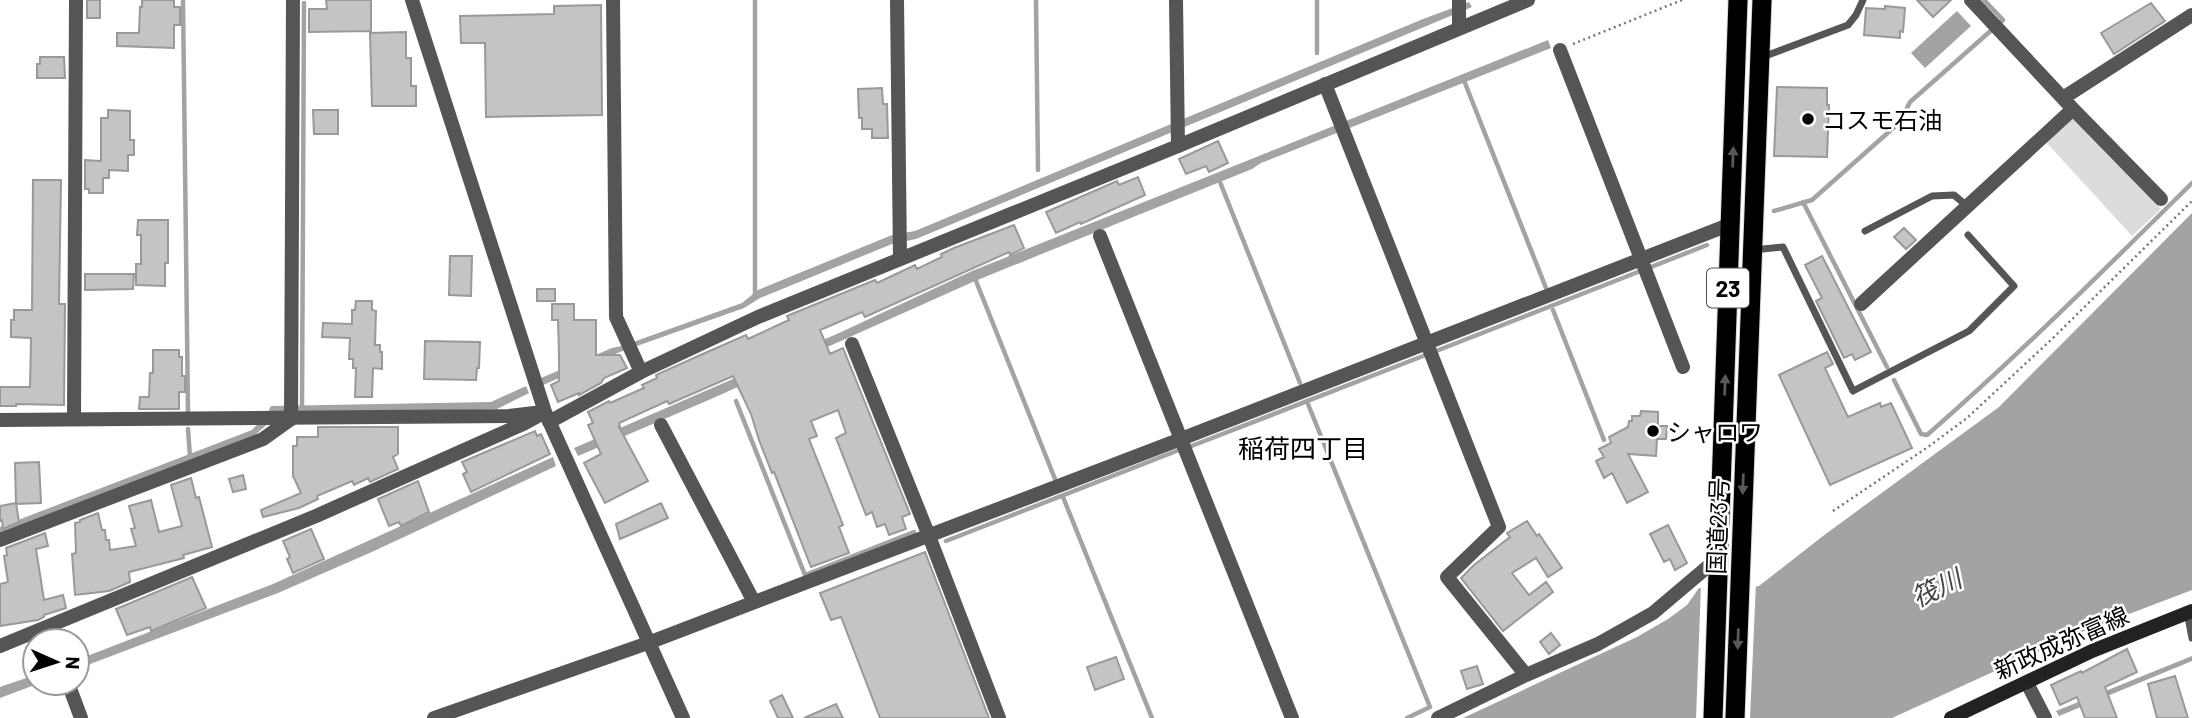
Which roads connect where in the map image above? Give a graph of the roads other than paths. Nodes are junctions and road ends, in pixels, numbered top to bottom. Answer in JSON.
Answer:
{"nodes":[{"id":1,"x":76,"y":0,"type":"edge"},
{"id":2,"x":293,"y":0,"type":"edge"},
{"id":3,"x":412,"y":0,"type":"edge"},
{"id":4,"x":613,"y":0,"type":"edge"},
{"id":5,"x":897,"y":0,"type":"edge"},
{"id":6,"x":1176,"y":0,"type":"edge"},
{"id":7,"x":1528,"y":0,"type":"edge"},
{"id":8,"x":1738,"y":0,"type":"edge"},
{"id":9,"x":1762,"y":0,"type":"edge"},
{"id":10,"x":1863,"y":0,"type":"edge"},
{"id":11,"x":1972,"y":0,"type":"edge"},
{"id":12,"x":1459,"y":11,"type":"edge"},
{"id":13,"x":2192,"y":15,"type":"edge"},
{"id":14,"x":1560,"y":50,"type":"road end"},
{"id":15,"x":1760,"y":58,"type":"junction"},
{"id":16,"x":1325,"y":84,"type":"junction"},
{"id":17,"x":2068,"y":104,"type":"junction"},
{"id":18,"x":1178,"y":140,"type":"junction"},
{"id":19,"x":2161,"y":199,"type":"dead end"},
{"id":20,"x":1967,"y":206,"type":"junction"},
{"id":21,"x":1731,"y":224,"type":"junction"},
{"id":22,"x":1865,"y":231,"type":"dead end"},
{"id":23,"x":1968,"y":235,"type":"dead end"},
{"id":24,"x":1100,"y":236,"type":"dead end"},
{"id":25,"x":1752,"y":250,"type":"junction"},
{"id":26,"x":900,"y":254,"type":"junction"},
{"id":27,"x":1641,"y":259,"type":"junction"},
{"id":28,"x":1861,"y":304,"type":"dead end"},
{"id":29,"x":1426,"y":342,"type":"junction"},
{"id":30,"x":852,"y":344,"type":"dead end"},
{"id":31,"x":1683,"y":367,"type":"dead end"},
{"id":32,"x":641,"y":372,"type":"junction"},
{"id":33,"x":291,"y":412,"type":"junction"},
{"id":34,"x":547,"y":417,"type":"junction"},
{"id":35,"x":74,"y":419,"type":"junction"},
{"id":36,"x":0,"y":420,"type":"edge"},
{"id":37,"x":661,"y":425,"type":"dead end"},
{"id":38,"x":1181,"y":439,"type":"junction"},
{"id":39,"x":929,"y":536,"type":"junction"},
{"id":40,"x":0,"y":540,"type":"edge"},
{"id":41,"x":1718,"y":567,"type":"junction"},
{"id":42,"x":754,"y":602,"type":"junction"},
{"id":43,"x":2190,"y":611,"type":"edge"},
{"id":44,"x":2192,"y":638,"type":"edge"},
{"id":45,"x":648,"y":643,"type":"junction"},
{"id":46,"x":0,"y":646,"type":"edge"},
{"id":47,"x":1526,"y":675,"type":"junction"},
{"id":48,"x":2027,"y":683,"type":"junction"},
{"id":49,"x":73,"y":697,"type":"edge"},
{"id":50,"x":81,"y":718,"type":"edge"},
{"id":51,"x":434,"y":718,"type":"edge"},
{"id":52,"x":683,"y":718,"type":"edge"},
{"id":53,"x":999,"y":718,"type":"edge"},
{"id":54,"x":1292,"y":718,"type":"edge"},
{"id":55,"x":1438,"y":718,"type":"edge"},
{"id":56,"x":1713,"y":718,"type":"edge"},
{"id":57,"x":1735,"y":718,"type":"edge"},
{"id":58,"x":1951,"y":718,"type":"edge"},
{"id":59,"x":2045,"y":718,"type":"edge"}],
"edges":[{"from":1,"to":35,"type":"street"},
{"from":2,"to":33,"type":"street"},
{"from":3,"to":34,"type":"street"},
{"from":4,"to":32,"type":"street"},
{"from":5,"to":26,"type":"street"},
{"from":6,"to":18,"type":"street"},
{"from":7,"to":12,"type":"street"},
{"from":21,"to":8,"type":"highway","name":"国道23号","number":"23","one_way":true},
{"from":9,"to":15,"type":"highway","name":"国道23号","number":"23"},
{"from":10,"to":15,"type":"lane"},
{"from":11,"to":17,"type":"street"},
{"from":12,"to":16,"type":"street"},
{"from":13,"to":17,"type":"street"},
{"from":14,"to":27,"type":"street"},
{"from":15,"to":25,"type":"highway","name":"国道23号","number":"23"},
{"from":16,"to":18,"type":"street"},
{"from":16,"to":29,"type":"street"},
{"from":17,"to":19,"type":"street"},
{"from":17,"to":20,"type":"street"},
{"from":18,"to":26,"type":"street"},
{"from":20,"to":22,"type":"lane"},
{"from":20,"to":28,"type":"street"},
{"from":21,"to":27,"type":"street"},
{"from":41,"to":21,"type":"highway","name":"国道23号","number":"23","one_way":true},
{"from":23,"to":25,"type":"lane"},
{"from":24,"to":38,"type":"street"},
{"from":25,"to":57,"type":"highway","name":"国道23号","number":"23","one_way":true},
{"from":26,"to":32,"type":"street"},
{"from":27,"to":29,"type":"street"},
{"from":27,"to":31,"type":"street"},
{"from":29,"to":38,"type":"street"},
{"from":29,"to":47,"type":"street"},
{"from":30,"to":39,"type":"street"},
{"from":32,"to":34,"type":"street"},
{"from":33,"to":34,"type":"street"},
{"from":33,"to":35,"type":"street"},
{"from":33,"to":40,"type":"street"},
{"from":34,"to":45,"type":"street"},
{"from":34,"to":46,"type":"street"},
{"from":35,"to":36,"type":"street"},
{"from":37,"to":42,"type":"street"},
{"from":38,"to":39,"type":"street"},
{"from":38,"to":54,"type":"street"},
{"from":39,"to":42,"type":"street"},
{"from":39,"to":53,"type":"street"},
{"from":41,"to":47,"type":"street"},
{"from":41,"to":56,"type":"highway","name":"国道23号","number":"23"},
{"from":42,"to":45,"type":"street"},
{"from":43,"to":44,"type":"lane"},
{"from":43,"to":48,"type":"main road","name":"新政成弥富線"},
{"from":45,"to":51,"type":"street"},
{"from":45,"to":52,"type":"street"},
{"from":47,"to":55,"type":"street"},
{"from":48,"to":58,"type":"main road","name":"新政成弥富線"},
{"from":48,"to":59,"type":"street"},
{"from":49,"to":50,"type":"street"}]}
